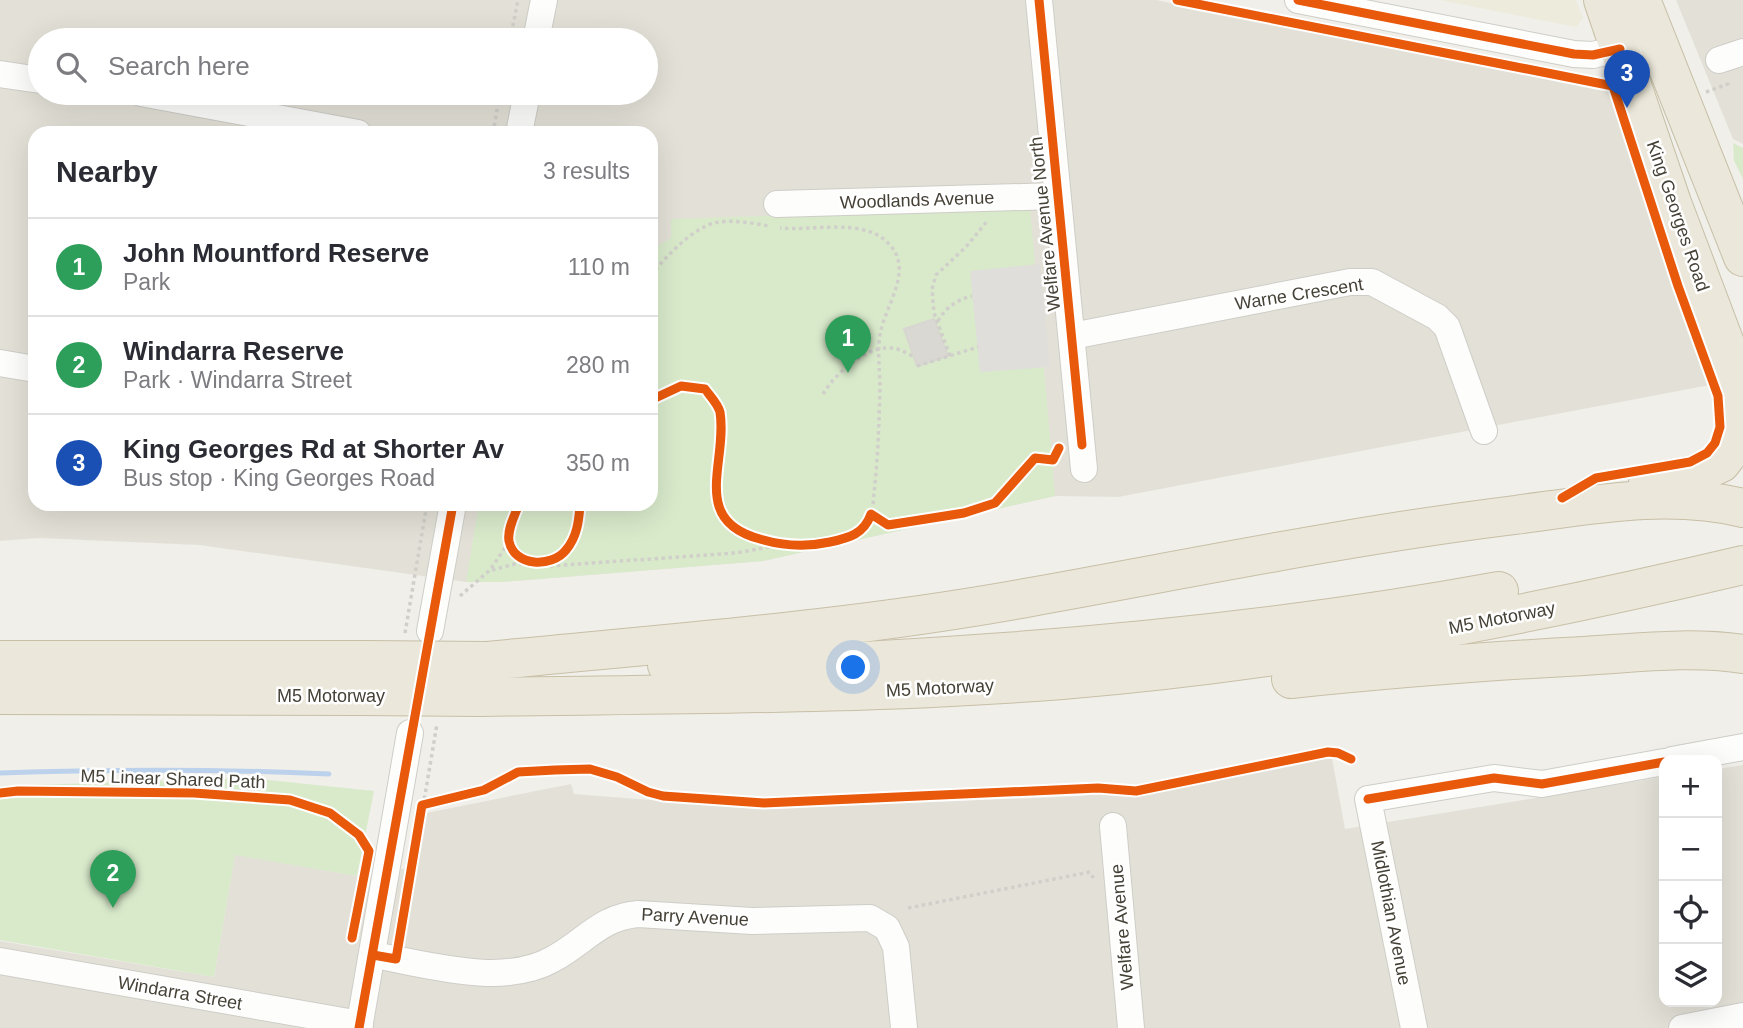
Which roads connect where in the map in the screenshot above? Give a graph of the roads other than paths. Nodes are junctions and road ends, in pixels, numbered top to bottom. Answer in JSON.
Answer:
{"nodes":[{"id":1,"x":544,"y":0,"type":"edge"},
{"id":2,"x":1039,"y":0,"type":"edge"},
{"id":3,"x":1298,"y":0,"type":"edge"},
{"id":4,"x":1603,"y":0,"type":"edge"},
{"id":5,"x":1641,"y":0,"type":"edge"},
{"id":6,"x":538,"y":28,"type":"edge"},
{"id":7,"x":1656,"y":38,"type":"junction"},
{"id":8,"x":1620,"y":49,"type":"junction"},
{"id":9,"x":0,"y":74,"type":"edge"},
{"id":10,"x":28,"y":78,"type":"edge"},
{"id":11,"x":1680,"y":102,"type":"junction"},
{"id":12,"x":206,"y":105,"type":"edge"},
{"id":13,"x":525,"y":105,"type":"edge"},
{"id":14,"x":320,"y":126,"type":"edge"},
{"id":15,"x":520,"y":126,"type":"edge"},
{"id":16,"x":1057,"y":196,"type":"junction"},
{"id":17,"x":777,"y":204,"type":"dead end"},
{"id":18,"x":1743,"y":218,"type":"edge"},
{"id":19,"x":1743,"y":257,"type":"edge"},
{"id":20,"x":1743,"y":320,"type":"edge"},
{"id":21,"x":1072,"y":336,"type":"junction"},
{"id":22,"x":0,"y":363,"type":"edge"},
{"id":23,"x":28,"y":368,"type":"edge"},
{"id":24,"x":1739,"y":383,"type":"edge"},
{"id":25,"x":1484,"y":431,"type":"dead end"},
{"id":26,"x":1084,"y":469,"type":"dead end"},
{"id":27,"x":1743,"y":508,"type":"edge"},
{"id":28,"x":452,"y":511,"type":"edge"},
{"id":29,"x":1419,"y":527,"type":"junction"},
{"id":30,"x":1743,"y":540,"type":"edge"},
{"id":31,"x":1743,"y":565,"type":"edge"},
{"id":32,"x":430,"y":631,"type":"dead end"},
{"id":33,"x":1743,"y":631,"type":"edge"},
{"id":34,"x":1680,"y":650,"type":"junction"},
{"id":35,"x":1743,"y":654,"type":"edge"},
{"id":36,"x":0,"y":660,"type":"edge"},
{"id":37,"x":363,"y":678,"type":"junction"},
{"id":38,"x":484,"y":679,"type":"junction"},
{"id":39,"x":0,"y":695,"type":"edge"},
{"id":40,"x":410,"y":733,"type":"dead end"},
{"id":41,"x":1743,"y":747,"type":"edge"},
{"id":42,"x":1699,"y":755,"type":"edge"},
{"id":43,"x":1659,"y":763,"type":"edge"},
{"id":44,"x":1113,"y":826,"type":"dead end"},
{"id":45,"x":373,"y":955,"type":"junction"},
{"id":46,"x":0,"y":961,"type":"edge"},
{"id":47,"x":1743,"y":1016,"type":"edge"},
{"id":48,"x":359,"y":1026,"type":"edge"},
{"id":49,"x":904,"y":1028,"type":"edge"},
{"id":50,"x":1131,"y":1028,"type":"edge"},
{"id":51,"x":1413,"y":1028,"type":"edge"},
{"id":52,"x":1682,"y":1028,"type":"edge"}],
"edges":[{"from":1,"to":6,"type":"street"},
{"from":2,"to":16,"type":"street","name":"Welfare Avenue North"},
{"from":3,"to":8,"type":"street"},
{"from":4,"to":8,"type":"highway","name":"King Georges Road"},
{"from":5,"to":7,"type":"highway"},
{"from":7,"to":8,"type":"street"},
{"from":7,"to":11,"type":"highway"},
{"from":8,"to":24,"type":"highway","name":"King Georges Road"},
{"from":9,"to":10,"type":"street"},
{"from":11,"to":18,"type":"highway"},
{"from":11,"to":19,"type":"highway"},
{"from":11,"to":20,"type":"highway"},
{"from":12,"to":14,"type":"street"},
{"from":13,"to":15,"type":"street"},
{"from":16,"to":17,"type":"street","name":"Woodlands Avenue"},
{"from":16,"to":21,"type":"street","name":"Welfare Avenue North"},
{"from":21,"to":25,"type":"street","name":"Warne Crescent"},
{"from":21,"to":26,"type":"street","name":"Welfare Avenue North"},
{"from":22,"to":23,"type":"street"},
{"from":24,"to":29,"type":"highway","name":"King Georges Road"},
{"from":27,"to":29,"type":"highway"},
{"from":28,"to":32,"type":"street"},
{"from":29,"to":38,"type":"highway"},
{"from":30,"to":38,"type":"highway","name":"M5 Motorway"},
{"from":31,"to":38,"type":"highway","name":"M5 Motorway"},
{"from":33,"to":34,"type":"highway"},
{"from":34,"to":35,"type":"highway"},
{"from":34,"to":38,"type":"highway"},
{"from":36,"to":37,"type":"highway","name":"M5 Motorway"},
{"from":37,"to":38,"type":"highway","name":"M5 Motorway","bridge":true},
{"from":37,"to":39,"type":"highway","name":"M5 Motorway"},
{"from":40,"to":45,"type":"street"},
{"from":41,"to":42,"type":"street"},
{"from":43,"to":51,"type":"street","name":"Midlothian Avenue"},
{"from":44,"to":50,"type":"street","name":"Welfare Avenue"},
{"from":45,"to":48,"type":"street"},
{"from":45,"to":49,"type":"street","name":"Parry Avenue"},
{"from":46,"to":48,"type":"street","name":"Windarra Street"},
{"from":47,"to":52,"type":"street"}]}
